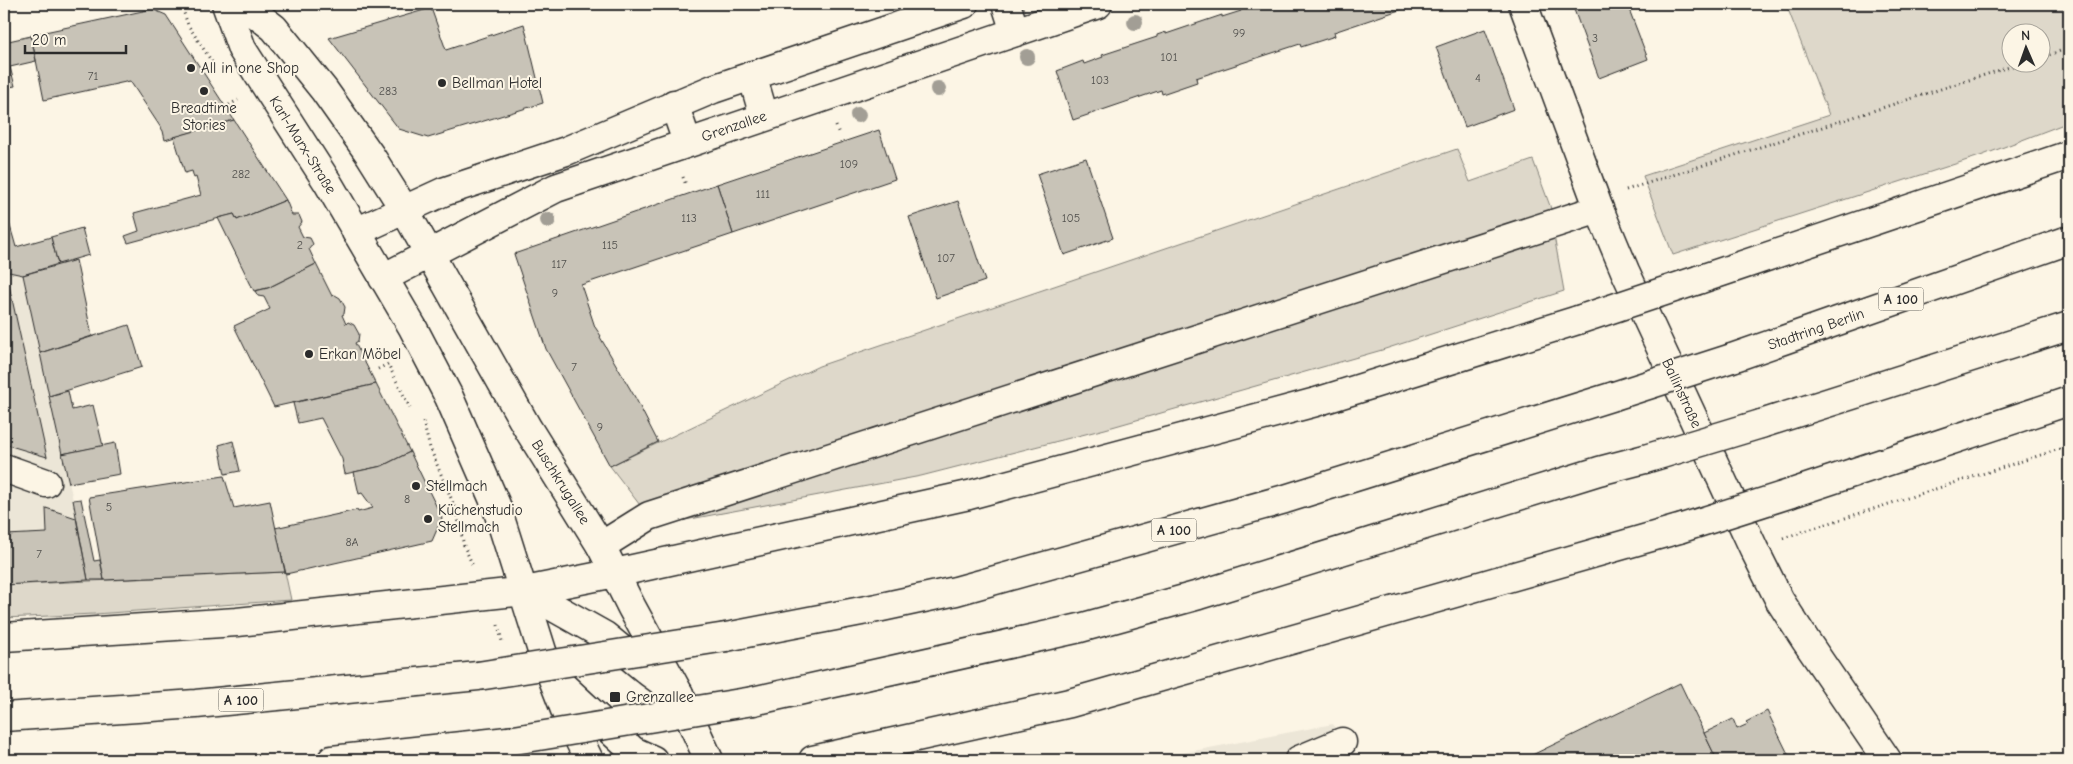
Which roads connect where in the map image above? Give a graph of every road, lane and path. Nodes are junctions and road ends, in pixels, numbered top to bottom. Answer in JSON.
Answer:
{"nodes":[{"id":1,"x":226,"y":4,"type":"edge"},
{"id":2,"x":243,"y":4,"type":"edge"},
{"id":3,"x":964,"y":4,"type":"edge"},
{"id":4,"x":1006,"y":4,"type":"edge"},
{"id":5,"x":1098,"y":4,"type":"edge"},
{"id":6,"x":1523,"y":4,"type":"edge"},
{"id":7,"x":1015,"y":32,"type":"junction"},
{"id":8,"x":2069,"y":48,"type":"edge"},
{"id":9,"x":2050,"y":55,"type":"edge"},
{"id":10,"x":2000,"y":70,"type":"edge"},
{"id":11,"x":752,"y":75,"type":"junction"},
{"id":12,"x":241,"y":99,"type":"dead end"},
{"id":13,"x":674,"y":104,"type":"junction"},
{"id":14,"x":229,"y":105,"type":"dead end"},
{"id":15,"x":764,"y":116,"type":"junction"},
{"id":16,"x":836,"y":125,"type":"dead end"},
{"id":17,"x":839,"y":134,"type":"dead end"},
{"id":18,"x":687,"y":142,"type":"junction"},
{"id":19,"x":2069,"y":155,"type":"edge"},
{"id":20,"x":683,"y":177,"type":"dead end"},
{"id":21,"x":686,"y":185,"type":"dead end"},
{"id":22,"x":1597,"y":205,"type":"junction"},
{"id":23,"x":404,"y":209,"type":"junction"},
{"id":24,"x":356,"y":232,"type":"junction"},
{"id":25,"x":2069,"y":240,"type":"edge"},
{"id":26,"x":430,"y":254,"type":"junction"},
{"id":27,"x":383,"y":278,"type":"junction"},
{"id":28,"x":2069,"y":326,"type":"edge"},
{"id":29,"x":378,"y":369,"type":"dead end"},
{"id":30,"x":2069,"y":401,"type":"edge"},
{"id":31,"x":410,"y":408,"type":"dead end"},
{"id":32,"x":422,"y":416,"type":"dead end"},
{"id":33,"x":2069,"y":446,"type":"edge"},
{"id":34,"x":4,"y":468,"type":"edge"},
{"id":35,"x":46,"y":483,"type":"dead end"},
{"id":36,"x":601,"y":546,"type":"junction"},
{"id":37,"x":1754,"y":548,"type":"junction"},
{"id":38,"x":469,"y":557,"type":"dead end"},
{"id":39,"x":615,"y":573,"type":"junction"},
{"id":40,"x":525,"y":592,"type":"junction"},
{"id":41,"x":4,"y":637,"type":"edge"},
{"id":42,"x":552,"y":677,"type":"junction"},
{"id":43,"x":679,"y":694,"type":"junction"},
{"id":44,"x":4,"y":717,"type":"edge"},
{"id":45,"x":1342,"y":742,"type":"dead end"},
{"id":46,"x":332,"y":760,"type":"edge"},
{"id":47,"x":589,"y":760,"type":"edge"},
{"id":48,"x":653,"y":760,"type":"edge"},
{"id":49,"x":709,"y":760,"type":"edge"},
{"id":50,"x":813,"y":760,"type":"edge"},
{"id":51,"x":1299,"y":760,"type":"edge"},
{"id":52,"x":1887,"y":760,"type":"edge"}],
"edges":[{"from":1,"to":24,"type":"main road","name":"Karl-Marx-Straße"},
{"from":2,"to":23,"type":"main road"},
{"from":3,"to":11,"type":"main road"},
{"from":4,"to":7,"type":"main road"},
{"from":5,"to":7,"type":"main road","name":"Grenzallee"},
{"from":6,"to":22,"type":"main road","name":"Ballinstraße"},
{"from":7,"to":15,"type":"main road","name":"Grenzallee"},
{"from":8,"to":9,"type":"path"},
{"from":10,"to":22,"type":"path"},
{"from":11,"to":13,"type":"main road"},
{"from":11,"to":15,"type":"main road"},
{"from":12,"to":14,"type":"path"},
{"from":13,"to":18,"type":"main road"},
{"from":13,"to":23,"type":"main road"},
{"from":15,"to":18,"type":"main road","name":"Grenzallee"},
{"from":16,"to":17,"type":"path"},
{"from":18,"to":26,"type":"main road","name":"Grenzallee"},
{"from":19,"to":39,"type":"main road","bridge":true},
{"from":20,"to":21,"type":"path"},
{"from":22,"to":36,"type":"main road"},
{"from":22,"to":37,"type":"main road","name":"Ballinstraße"},
{"from":23,"to":24,"type":"main road"},
{"from":23,"to":26,"type":"main road","name":"Buschkrugallee"},
{"from":24,"to":27,"type":"main road"},
{"from":25,"to":44,"type":"main road","name":"Stadtring Berlin","number":"A 100","bridge":true},
{"from":26,"to":27,"type":"main road","name":"Grenzallee"},
{"from":26,"to":36,"type":"main road","name":"Buschkrugallee"},
{"from":27,"to":40,"type":"main road"},
{"from":28,"to":46,"type":"main road","bridge":true},
{"from":29,"to":31,"type":"path"},
{"from":30,"to":50,"type":"main road","bridge":true},
{"from":32,"to":38,"type":"path"},
{"from":33,"to":37,"type":"path"},
{"from":34,"to":35,"type":"main road"},
{"from":36,"to":39,"type":"main road","name":"Buschkrugallee"},
{"from":37,"to":52,"type":"main road","name":"Ballinstraße"},
{"from":39,"to":40,"type":"main road"},
{"from":39,"to":43,"type":"main road","name":"Buschkrugallee"},
{"from":40,"to":41,"type":"main road"},
{"from":40,"to":42,"type":"main road"},
{"from":40,"to":43,"type":"main road"},
{"from":42,"to":47,"type":"main road"},
{"from":42,"to":48,"type":"main road"},
{"from":43,"to":49,"type":"main road","name":"Buschkrugallee"},
{"from":45,"to":51,"type":"main road"}]}
